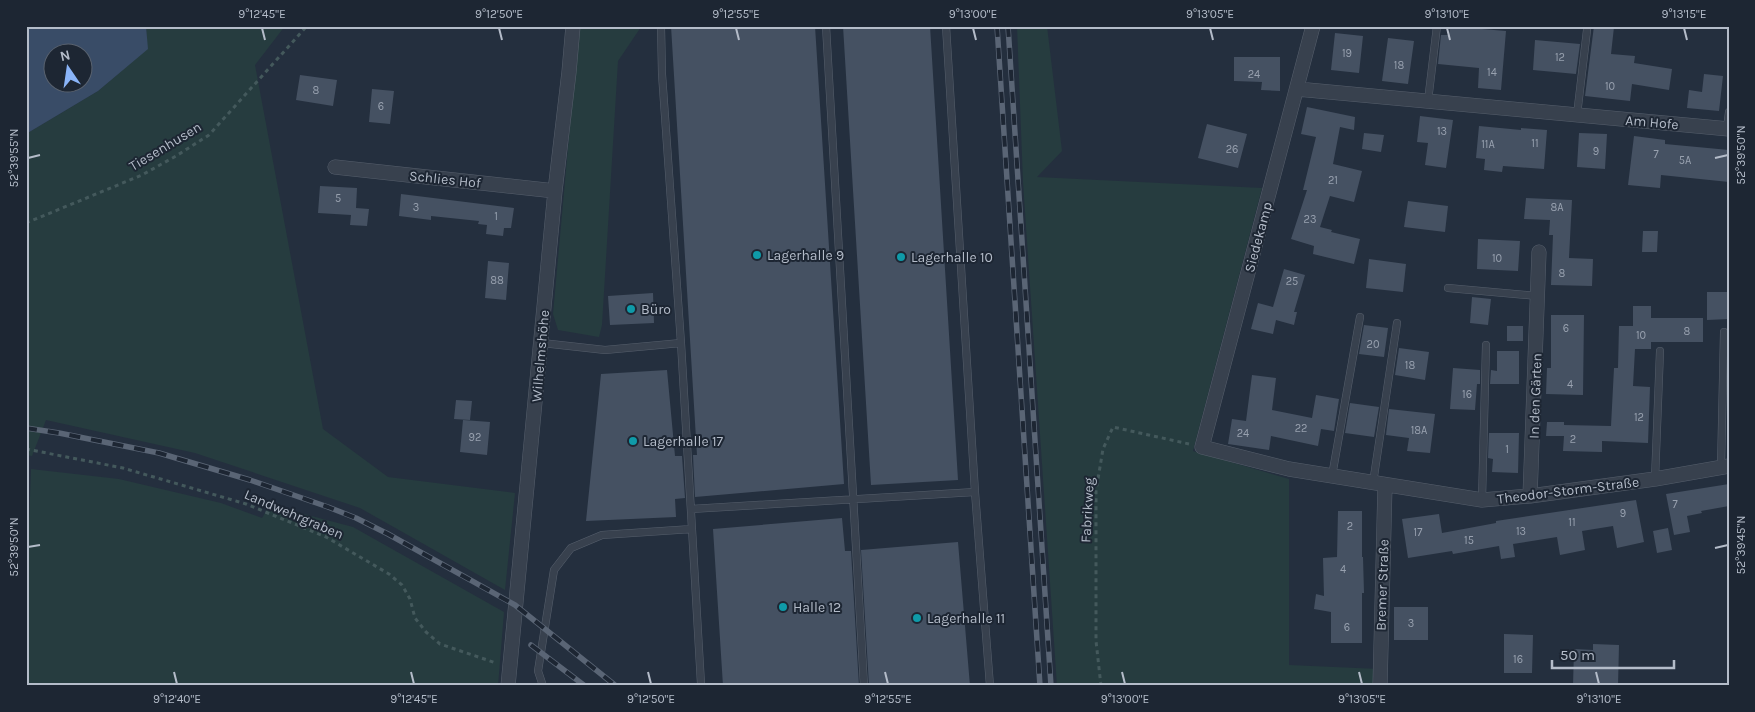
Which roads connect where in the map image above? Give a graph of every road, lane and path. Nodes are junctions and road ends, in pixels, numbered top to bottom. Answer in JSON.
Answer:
{"nodes":[{"id":1,"x":307,"y":26,"type":"edge"},
{"id":2,"x":573,"y":26,"type":"edge"},
{"id":3,"x":660,"y":26,"type":"edge"},
{"id":4,"x":826,"y":26,"type":"edge"},
{"id":5,"x":946,"y":26,"type":"edge"},
{"id":6,"x":1314,"y":26,"type":"edge"},
{"id":7,"x":1437,"y":26,"type":"edge"},
{"id":8,"x":1587,"y":30,"type":"dead end"},
{"id":9,"x":1297,"y":89,"type":"junction"},
{"id":10,"x":1428,"y":101,"type":"junction"},
{"id":11,"x":1729,"y":112,"type":"edge"},
{"id":12,"x":1577,"y":115,"type":"junction"},
{"id":13,"x":1728,"y":128,"type":"edge"},
{"id":14,"x":334,"y":167,"type":"dead end"},
{"id":15,"x":555,"y":191,"type":"junction"},
{"id":16,"x":26,"y":223,"type":"edge"},
{"id":17,"x":1540,"y":252,"type":"dead end"},
{"id":18,"x":1448,"y":288,"type":"dead end"},
{"id":19,"x":1538,"y":296,"type":"junction"},
{"id":20,"x":1360,"y":317,"type":"dead end"},
{"id":21,"x":1397,"y":323,"type":"dead end"},
{"id":22,"x":1724,"y":332,"type":"dead end"},
{"id":23,"x":542,"y":343,"type":"junction"},
{"id":24,"x":681,"y":343,"type":"junction"},
{"id":25,"x":1486,"y":345,"type":"dead end"},
{"id":26,"x":1660,"y":351,"type":"dead end"},
{"id":27,"x":1202,"y":447,"type":"junction"},
{"id":28,"x":26,"y":450,"type":"edge"},
{"id":29,"x":1725,"y":467,"type":"edge"},
{"id":30,"x":1332,"y":476,"type":"junction"},
{"id":31,"x":1655,"y":479,"type":"junction"},
{"id":32,"x":1379,"y":484,"type":"junction"},
{"id":33,"x":975,"y":492,"type":"junction"},
{"id":34,"x":1530,"y":496,"type":"junction"},
{"id":35,"x":853,"y":499,"type":"junction"},
{"id":36,"x":1482,"y":500,"type":"junction"},
{"id":37,"x":691,"y":510,"type":"junction"},
{"id":38,"x":692,"y":529,"type":"junction"},
{"id":39,"x":510,"y":667,"type":"junction"},
{"id":40,"x":508,"y":686,"type":"edge"},
{"id":41,"x":543,"y":686,"type":"edge"},
{"id":42,"x":702,"y":686,"type":"edge"},
{"id":43,"x":864,"y":686,"type":"edge"},
{"id":44,"x":990,"y":686,"type":"edge"},
{"id":45,"x":1101,"y":686,"type":"edge"},
{"id":46,"x":1380,"y":686,"type":"edge"}],
"edges":[{"from":1,"to":16,"type":"path","name":"Tiesenhusen"},
{"from":2,"to":15,"type":"street","name":"Wilhelmshöhe"},
{"from":3,"to":24,"type":"lane"},
{"from":4,"to":35,"type":"lane"},
{"from":5,"to":33,"type":"lane"},
{"from":6,"to":9,"type":"street","name":"Siedekamp"},
{"from":7,"to":10,"type":"lane"},
{"from":8,"to":12,"type":"lane"},
{"from":9,"to":10,"type":"street","name":"Am Hofe"},
{"from":9,"to":27,"type":"street","name":"Siedekamp"},
{"from":10,"to":12,"type":"street","name":"Am Hofe"},
{"from":11,"to":13,"type":"lane","name":"Am Hofe"},
{"from":12,"to":13,"type":"street","name":"Am Hofe"},
{"from":14,"to":15,"type":"street","name":"Schlies Hof"},
{"from":15,"to":23,"type":"street","name":"Wilhelmshöhe"},
{"from":17,"to":19,"type":"street","name":"In den Gärten"},
{"from":18,"to":19,"type":"lane"},
{"from":19,"to":34,"type":"street","name":"In den Gärten"},
{"from":20,"to":30,"type":"lane"},
{"from":21,"to":32,"type":"lane"},
{"from":22,"to":29,"type":"lane","name":"Theodor-Storm-Straße"},
{"from":23,"to":24,"type":"lane"},
{"from":23,"to":39,"type":"street","name":"Wilhelmshöhe"},
{"from":24,"to":37,"type":"lane"},
{"from":25,"to":36,"type":"lane","name":"Theodor-Storm-Straße"},
{"from":26,"to":31,"type":"lane","name":"Theodor-Storm-Straße"},
{"from":27,"to":30,"type":"street","name":"Theodor-Storm-Straße"},
{"from":27,"to":45,"type":"path","name":"Fabrikweg"},
{"from":28,"to":39,"type":"path","name":"Landwehrgraben"},
{"from":29,"to":31,"type":"street","name":"Theodor-Storm-Straße"},
{"from":30,"to":32,"type":"street","name":"Theodor-Storm-Straße"},
{"from":31,"to":34,"type":"street","name":"Theodor-Storm-Straße"},
{"from":32,"to":36,"type":"street","name":"Theodor-Storm-Straße"},
{"from":32,"to":46,"type":"street","name":"Bremer Straße"},
{"from":33,"to":35,"type":"lane"},
{"from":33,"to":44,"type":"lane"},
{"from":34,"to":36,"type":"street","name":"Theodor-Storm-Straße"},
{"from":35,"to":37,"type":"lane"},
{"from":35,"to":43,"type":"lane"},
{"from":37,"to":38,"type":"lane"},
{"from":38,"to":41,"type":"lane"},
{"from":38,"to":42,"type":"lane"},
{"from":39,"to":40,"type":"street","name":"Wilhelmshöhe"}]}
